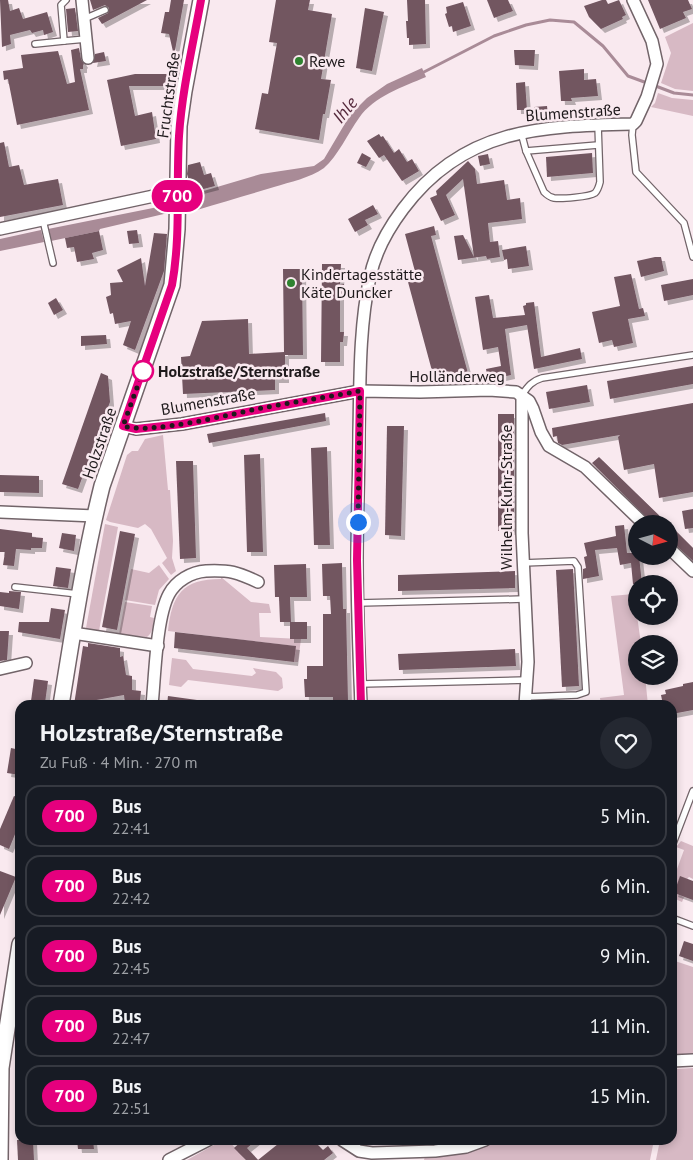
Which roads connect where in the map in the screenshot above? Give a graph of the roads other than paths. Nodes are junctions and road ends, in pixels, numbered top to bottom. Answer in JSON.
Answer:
{"nodes":[{"id":1,"x":66,"y":0,"type":"edge"},
{"id":2,"x":82,"y":0,"type":"edge"},
{"id":3,"x":201,"y":0,"type":"edge"},
{"id":4,"x":634,"y":0,"type":"edge"},
{"id":5,"x":105,"y":10,"type":"dead end"},
{"id":6,"x":84,"y":19,"type":"junction"},
{"id":7,"x":86,"y":39,"type":"junction"},
{"id":8,"x":64,"y":41,"type":"junction"},
{"id":9,"x":35,"y":44,"type":"dead end"},
{"id":10,"x":88,"y":58,"type":"dead end"},
{"id":11,"x":633,"y":124,"type":"junction"},
{"id":12,"x":598,"y":125,"type":"junction"},
{"id":13,"x":521,"y":132,"type":"junction"},
{"id":14,"x":598,"y":145,"type":"junction"},
{"id":15,"x":526,"y":151,"type":"junction"},
{"id":16,"x":177,"y":193,"type":"junction"},
{"id":17,"x":44,"y":225,"type":"junction"},
{"id":18,"x":693,"y":227,"type":"edge"},
{"id":19,"x":0,"y":229,"type":"edge"},
{"id":20,"x":686,"y":229,"type":"junction"},
{"id":21,"x":693,"y":257,"type":"edge"},
{"id":22,"x":53,"y":263,"type":"dead end"},
{"id":23,"x":693,"y":355,"type":"edge"},
{"id":24,"x":360,"y":391,"type":"junction"},
{"id":25,"x":522,"y":395,"type":"junction"},
{"id":26,"x":123,"y":426,"type":"junction"},
{"id":27,"x":0,"y":512,"type":"edge"},
{"id":28,"x":635,"y":515,"type":"edge"},
{"id":29,"x":95,"y":516,"type":"junction"},
{"id":30,"x":678,"y":557,"type":"edge"},
{"id":31,"x":523,"y":563,"type":"junction"},
{"id":32,"x":693,"y":571,"type":"edge"},
{"id":33,"x":258,"y":582,"type":"dead end"},
{"id":34,"x":15,"y":587,"type":"dead end"},
{"id":35,"x":80,"y":594,"type":"junction"},
{"id":36,"x":524,"y":599,"type":"junction"},
{"id":37,"x":358,"y":603,"type":"junction"},
{"id":38,"x":73,"y":633,"type":"junction"},
{"id":39,"x":158,"y":646,"type":"junction"},
{"id":40,"x":26,"y":664,"type":"dead end"},
{"id":41,"x":0,"y":669,"type":"edge"},
{"id":42,"x":527,"y":680,"type":"junction"},
{"id":43,"x":360,"y":684,"type":"junction"},
{"id":44,"x":62,"y":700,"type":"edge"},
{"id":45,"x":153,"y":700,"type":"edge"},
{"id":46,"x":361,"y":700,"type":"edge"},
{"id":47,"x":525,"y":700,"type":"edge"},
{"id":48,"x":534,"y":700,"type":"edge"},
{"id":49,"x":693,"y":791,"type":"edge"},
{"id":50,"x":677,"y":833,"type":"edge"},
{"id":51,"x":677,"y":920,"type":"edge"},
{"id":52,"x":693,"y":926,"type":"edge"},
{"id":53,"x":15,"y":978,"type":"edge"},
{"id":54,"x":693,"y":1060,"type":"edge"},
{"id":55,"x":677,"y":1061,"type":"edge"},
{"id":56,"x":198,"y":1145,"type":"edge"},
{"id":57,"x":350,"y":1145,"type":"edge"},
{"id":58,"x":469,"y":1145,"type":"edge"},
{"id":59,"x":371,"y":1156,"type":"edge"},
{"id":60,"x":0,"y":1160,"type":"edge"},
{"id":61,"x":169,"y":1160,"type":"edge"}],
"edges":[{"from":1,"to":8,"type":"lane"},
{"from":2,"to":6,"type":"street"},
{"from":3,"to":16,"type":"street","name":"Fruchtstraße"},
{"from":4,"to":11,"type":"street","name":"Blumenstraße"},
{"from":5,"to":6,"type":"lane"},
{"from":6,"to":7,"type":"street"},
{"from":7,"to":8,"type":"lane"},
{"from":7,"to":10,"type":"street"},
{"from":8,"to":9,"type":"lane"},
{"from":11,"to":12,"type":"street","name":"Blumenstraße"},
{"from":11,"to":20,"type":"lane"},
{"from":12,"to":13,"type":"street","name":"Blumenstraße"},
{"from":12,"to":14,"type":"lane"},
{"from":13,"to":15,"type":"lane"},
{"from":13,"to":24,"type":"street","name":"Blumenstraße"},
{"from":14,"to":15,"type":"lane"},
{"from":14,"to":15,"type":"lane"},
{"from":16,"to":17,"type":"street"},
{"from":16,"to":26,"type":"street","name":"Holzstraße"},
{"from":17,"to":19,"type":"street"},
{"from":17,"to":22,"type":"lane"},
{"from":18,"to":20,"type":"lane"},
{"from":20,"to":21,"type":"lane"},
{"from":23,"to":25,"type":"lane"},
{"from":24,"to":25,"type":"street","name":"Holländerweg"},
{"from":24,"to":26,"type":"street","name":"Blumenstraße"},
{"from":24,"to":37,"type":"street"},
{"from":25,"to":28,"type":"street","name":"Holländerweg"},
{"from":25,"to":31,"type":"street","name":"Wilhelm-Kuhr-Straße"},
{"from":26,"to":29,"type":"street","name":"Holzstraße"},
{"from":27,"to":29,"type":"street"},
{"from":29,"to":35,"type":"street","name":"Holzstraße"},
{"from":30,"to":32,"type":"street"},
{"from":31,"to":36,"type":"street","name":"Wilhelm-Kuhr-Straße"},
{"from":31,"to":48,"type":"lane"},
{"from":33,"to":39,"type":"street"},
{"from":34,"to":35,"type":"lane"},
{"from":35,"to":38,"type":"street","name":"Holzstraße"},
{"from":36,"to":37,"type":"lane"},
{"from":36,"to":42,"type":"street","name":"Wilhelm-Kuhr-Straße"},
{"from":37,"to":43,"type":"street"},
{"from":38,"to":39,"type":"street"},
{"from":38,"to":44,"type":"street","name":"Holzstraße"},
{"from":39,"to":45,"type":"street"},
{"from":40,"to":41,"type":"street"},
{"from":42,"to":43,"type":"lane"},
{"from":42,"to":47,"type":"street","name":"Wilhelm-Kuhr-Straße"},
{"from":43,"to":46,"type":"street"},
{"from":49,"to":50,"type":"lane"},
{"from":51,"to":52,"type":"lane"},
{"from":53,"to":60,"type":"street"},
{"from":54,"to":55,"type":"street"},
{"from":56,"to":61,"type":"street"},
{"from":57,"to":59,"type":"street"},
{"from":58,"to":59,"type":"street"}]}
